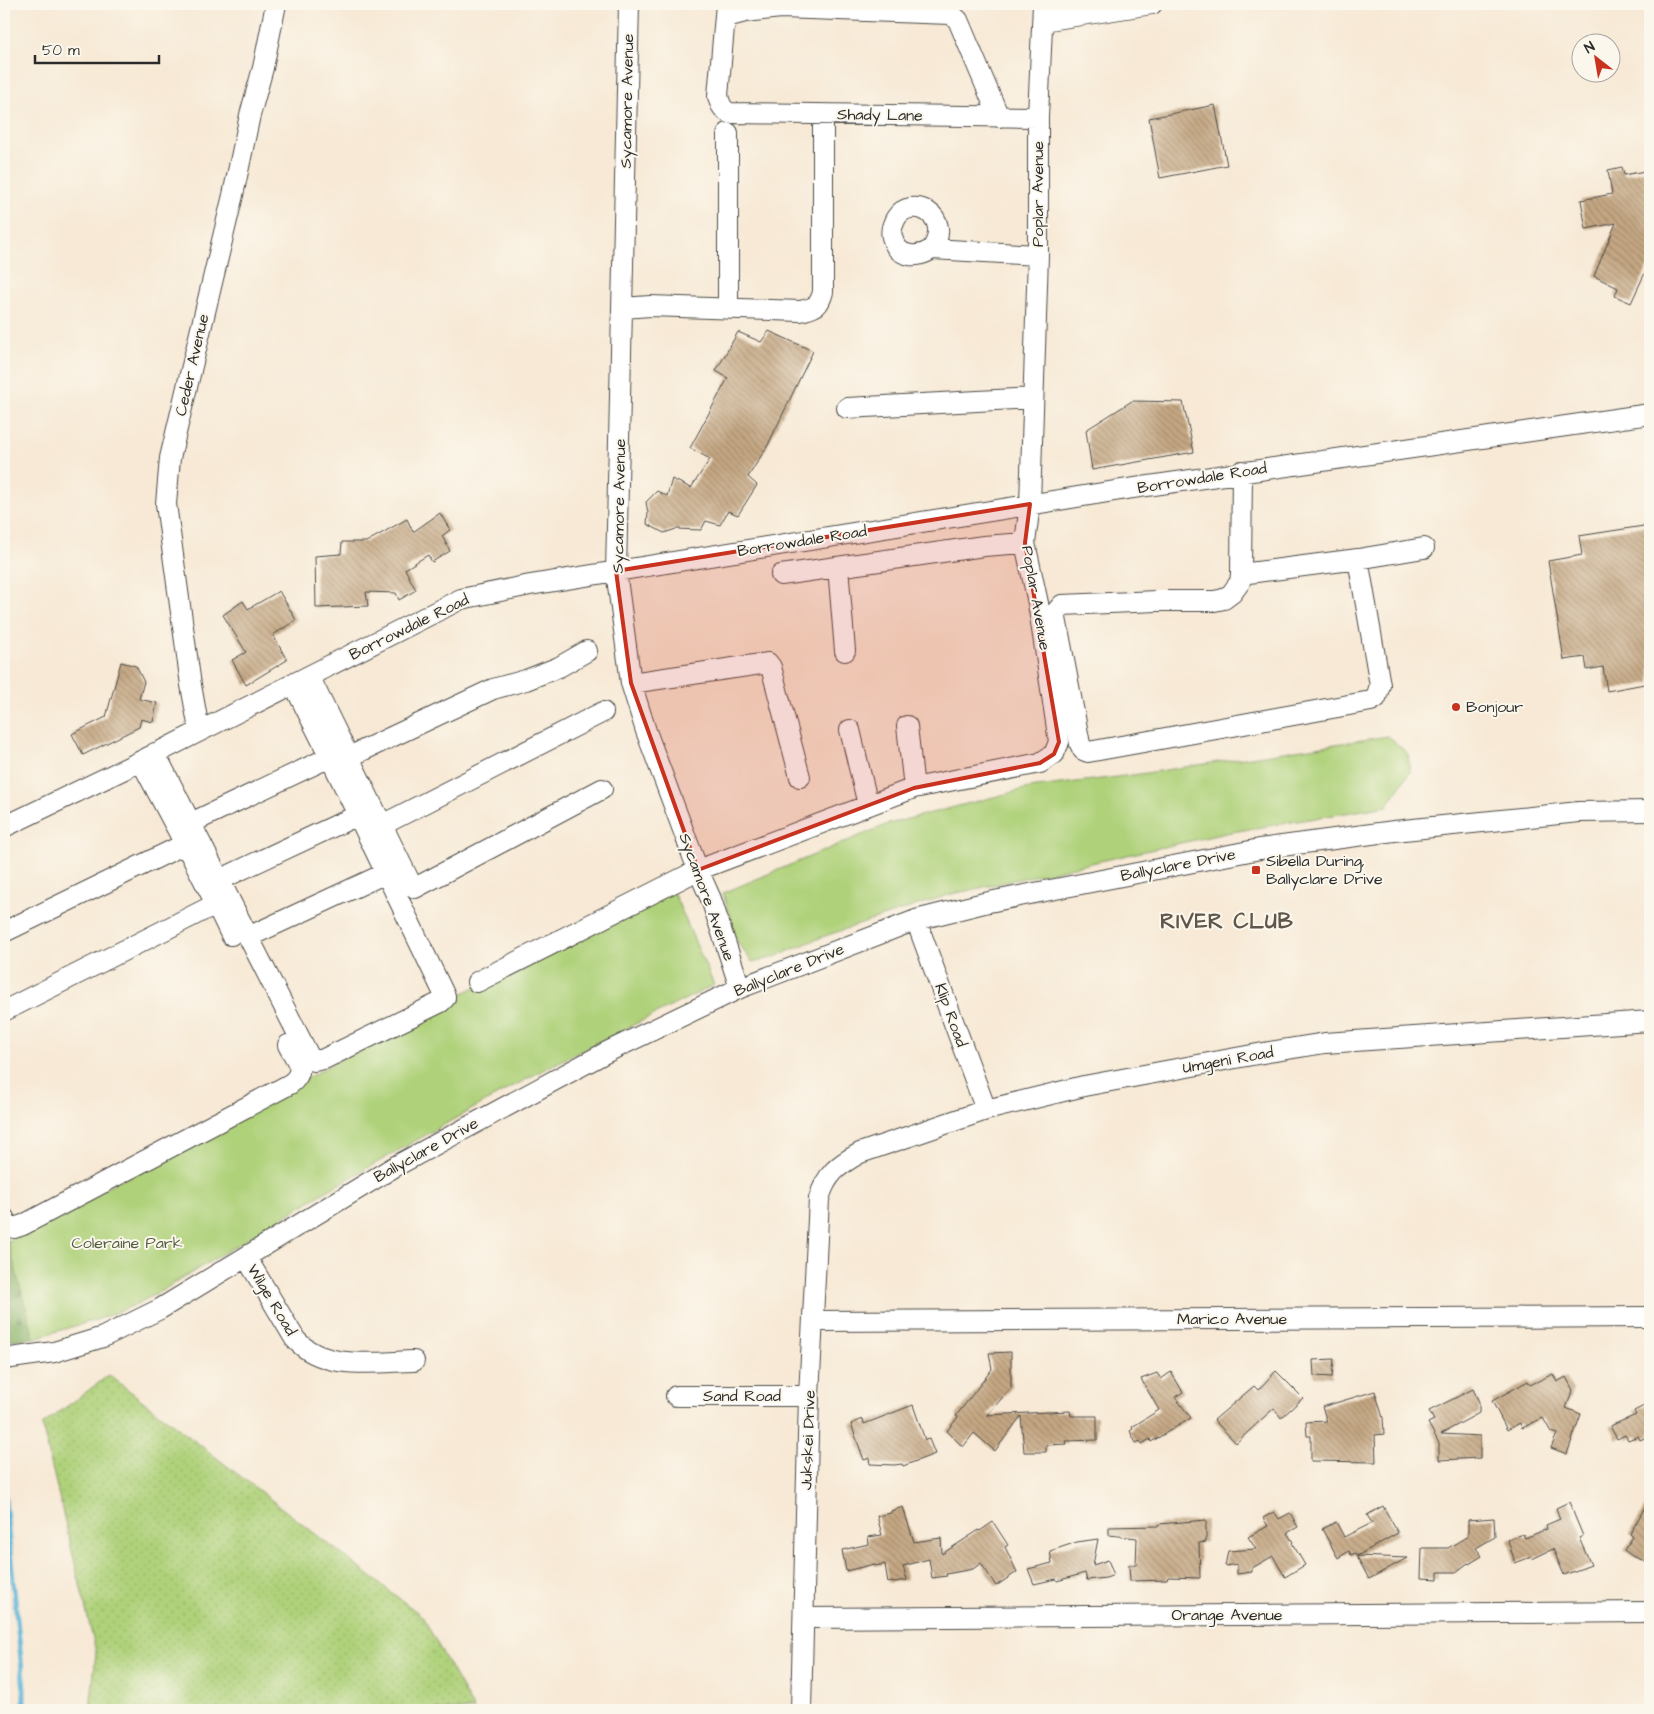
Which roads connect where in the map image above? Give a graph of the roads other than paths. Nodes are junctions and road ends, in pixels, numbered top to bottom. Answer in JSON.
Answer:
{"nodes":[{"id":1,"x":276,"y":4,"type":"edge"},
{"id":2,"x":629,"y":4,"type":"edge"},
{"id":3,"x":1152,"y":4,"type":"edge"},
{"id":4,"x":726,"y":10,"type":"edge"},
{"id":5,"x":1043,"y":12,"type":"edge"},
{"id":6,"x":999,"y":117,"type":"junction"},
{"id":7,"x":1038,"y":117,"type":"junction"},
{"id":8,"x":822,"y":127,"type":"dead end"},
{"id":9,"x":728,"y":133,"type":"dead end"},
{"id":10,"x":932,"y":249,"type":"dead end"},
{"id":11,"x":1038,"y":255,"type":"junction"},
{"id":12,"x":623,"y":308,"type":"junction"},
{"id":13,"x":728,"y":308,"type":"junction"},
{"id":14,"x":1033,"y":398,"type":"junction"},
{"id":15,"x":847,"y":408,"type":"dead end"},
{"id":16,"x":1650,"y":414,"type":"edge"},
{"id":17,"x":1242,"y":472,"type":"junction"},
{"id":18,"x":1030,"y":504,"type":"junction"},
{"id":19,"x":1025,"y":542,"type":"junction"},
{"id":20,"x":1424,"y":548,"type":"dead end"},
{"id":21,"x":1358,"y":559,"type":"junction"},
{"id":22,"x":838,"y":567,"type":"junction"},
{"id":23,"x":616,"y":571,"type":"junction"},
{"id":24,"x":1241,"y":574,"type":"junction"},
{"id":25,"x":781,"y":576,"type":"dead end"},
{"id":26,"x":587,"y":651,"type":"dead end"},
{"id":27,"x":844,"y":651,"type":"dead end"},
{"id":28,"x":301,"y":680,"type":"junction"},
{"id":29,"x":631,"y":682,"type":"junction"},
{"id":30,"x":603,"y":712,"type":"dead end"},
{"id":31,"x":907,"y":726,"type":"dead end"},
{"id":32,"x":199,"y":730,"type":"junction"},
{"id":33,"x":850,"y":730,"type":"dead end"},
{"id":34,"x":148,"y":757,"type":"junction"},
{"id":35,"x":340,"y":757,"type":"junction"},
{"id":36,"x":800,"y":777,"type":"dead end"},
{"id":37,"x":914,"y":788,"type":"junction"},
{"id":38,"x":602,"y":789,"type":"dead end"},
{"id":39,"x":868,"y":805,"type":"junction"},
{"id":40,"x":1650,"y":811,"type":"edge"},
{"id":41,"x":358,"y":815,"type":"junction"},
{"id":42,"x":191,"y":823,"type":"junction"},
{"id":43,"x":382,"y":824,"type":"junction"},
{"id":44,"x":4,"y":827,"type":"edge"},
{"id":45,"x":185,"y":844,"type":"junction"},
{"id":46,"x":698,"y":870,"type":"junction"},
{"id":47,"x":386,"y":873,"type":"junction"},
{"id":48,"x":219,"y":880,"type":"junction"},
{"id":49,"x":216,"y":904,"type":"junction"},
{"id":50,"x":916,"y":920,"type":"junction"},
{"id":51,"x":4,"y":932,"type":"edge"},
{"id":52,"x":248,"y":937,"type":"junction"},
{"id":53,"x":477,"y":982,"type":"dead end"},
{"id":54,"x":740,"y":988,"type":"junction"},
{"id":55,"x":4,"y":1012,"type":"edge"},
{"id":56,"x":1647,"y":1021,"type":"edge"},
{"id":57,"x":986,"y":1110,"type":"junction"},
{"id":58,"x":830,"y":1174,"type":"joint"},
{"id":59,"x":4,"y":1218,"type":"edge"},
{"id":60,"x":246,"y":1257,"type":"junction"},
{"id":61,"x":1650,"y":1317,"type":"edge"},
{"id":62,"x":813,"y":1321,"type":"junction"},
{"id":63,"x":4,"y":1359,"type":"edge"},
{"id":64,"x":414,"y":1362,"type":"dead end"},
{"id":65,"x":676,"y":1396,"type":"dead end"},
{"id":66,"x":809,"y":1396,"type":"junction"},
{"id":67,"x":1650,"y":1612,"type":"edge"},
{"id":68,"x":804,"y":1618,"type":"junction"},
{"id":69,"x":802,"y":1710,"type":"edge"}],
"edges":[{"from":1,"to":32,"type":"street","name":"Ceder Avenue"},
{"from":2,"to":12,"type":"street","name":"Sycamore Avenue"},
{"from":3,"to":5,"type":"street"},
{"from":4,"to":6,"type":"street"},
{"from":4,"to":6,"type":"street","name":"Shady Lane"},
{"from":5,"to":7,"type":"street","name":"Poplar Avenue"},
{"from":6,"to":7,"type":"street","name":"Shady Lane"},
{"from":7,"to":11,"type":"street","name":"Poplar Avenue"},
{"from":8,"to":13,"type":"street"},
{"from":9,"to":13,"type":"street"},
{"from":10,"to":11,"type":"street"},
{"from":11,"to":14,"type":"street","name":"Poplar Avenue"},
{"from":12,"to":13,"type":"street"},
{"from":12,"to":23,"type":"street","name":"Sycamore Avenue"},
{"from":14,"to":15,"type":"street"},
{"from":14,"to":18,"type":"street","name":"Poplar Avenue"},
{"from":16,"to":17,"type":"street","name":"Borrowdale Road"},
{"from":17,"to":18,"type":"street","name":"Borrowdale Road"},
{"from":17,"to":24,"type":"street"},
{"from":18,"to":19,"type":"street","name":"Poplar Avenue"},
{"from":18,"to":23,"type":"street","name":"Borrowdale Road"},
{"from":19,"to":22,"type":"street"},
{"from":19,"to":37,"type":"street","name":"Poplar Avenue"},
{"from":20,"to":21,"type":"street"},
{"from":21,"to":24,"type":"street"},
{"from":21,"to":24,"type":"street"},
{"from":22,"to":25,"type":"street"},
{"from":22,"to":27,"type":"street"},
{"from":23,"to":28,"type":"street","name":"Borrowdale Road"},
{"from":23,"to":29,"type":"street","name":"Sycamore Avenue"},
{"from":26,"to":35,"type":"street"},
{"from":28,"to":32,"type":"street","name":"Borrowdale Road"},
{"from":28,"to":35,"type":"street"},
{"from":29,"to":36,"type":"street"},
{"from":29,"to":46,"type":"street","name":"Sycamore Avenue"},
{"from":30,"to":43,"type":"street"},
{"from":31,"to":37,"type":"street"},
{"from":32,"to":34,"type":"street","name":"Borrowdale Road"},
{"from":33,"to":39,"type":"street"},
{"from":34,"to":42,"type":"street"},
{"from":34,"to":44,"type":"street","name":"Borrowdale Road"},
{"from":34,"to":45,"type":"street"},
{"from":35,"to":41,"type":"street"},
{"from":35,"to":42,"type":"street"},
{"from":35,"to":43,"type":"street"},
{"from":37,"to":39,"type":"street","name":"Poplar Avenue"},
{"from":38,"to":43,"type":"street"},
{"from":39,"to":46,"type":"street","name":"Poplar Avenue"},
{"from":40,"to":50,"type":"street","name":"Ballyclare Drive"},
{"from":41,"to":47,"type":"street"},
{"from":41,"to":48,"type":"street"},
{"from":42,"to":48,"type":"street"},
{"from":45,"to":49,"type":"street"},
{"from":45,"to":51,"type":"street"},
{"from":46,"to":53,"type":"street","name":"Poplar Avenue"},
{"from":46,"to":54,"type":"street","name":"Sycamore Avenue"},
{"from":47,"to":52,"type":"street"},
{"from":47,"to":52,"type":"street"},
{"from":48,"to":52,"type":"street"},
{"from":49,"to":55,"type":"street"},
{"from":49,"to":59,"type":"street"},
{"from":50,"to":54,"type":"street","name":"Ballyclare Drive"},
{"from":50,"to":57,"type":"street","name":"Klip Road"},
{"from":54,"to":60,"type":"street","name":"Ballyclare Drive"},
{"from":56,"to":57,"type":"street","name":"Umgeni Road"},
{"from":57,"to":58,"type":"street","name":"Umgeni Road"},
{"from":58,"to":62,"type":"street","name":"Jukskei Drive"},
{"from":60,"to":63,"type":"street","name":"Ballyclare Drive"},
{"from":60,"to":64,"type":"street","name":"Wilge Road"},
{"from":61,"to":62,"type":"street","name":"Marico Avenue"},
{"from":62,"to":66,"type":"street","name":"Jukskei Drive"},
{"from":65,"to":66,"type":"street","name":"Sand Road"},
{"from":66,"to":68,"type":"street","name":"Jukskei Drive"},
{"from":67,"to":68,"type":"street","name":"Orange Avenue"},
{"from":68,"to":69,"type":"street","name":"Jukskei Drive"}]}
